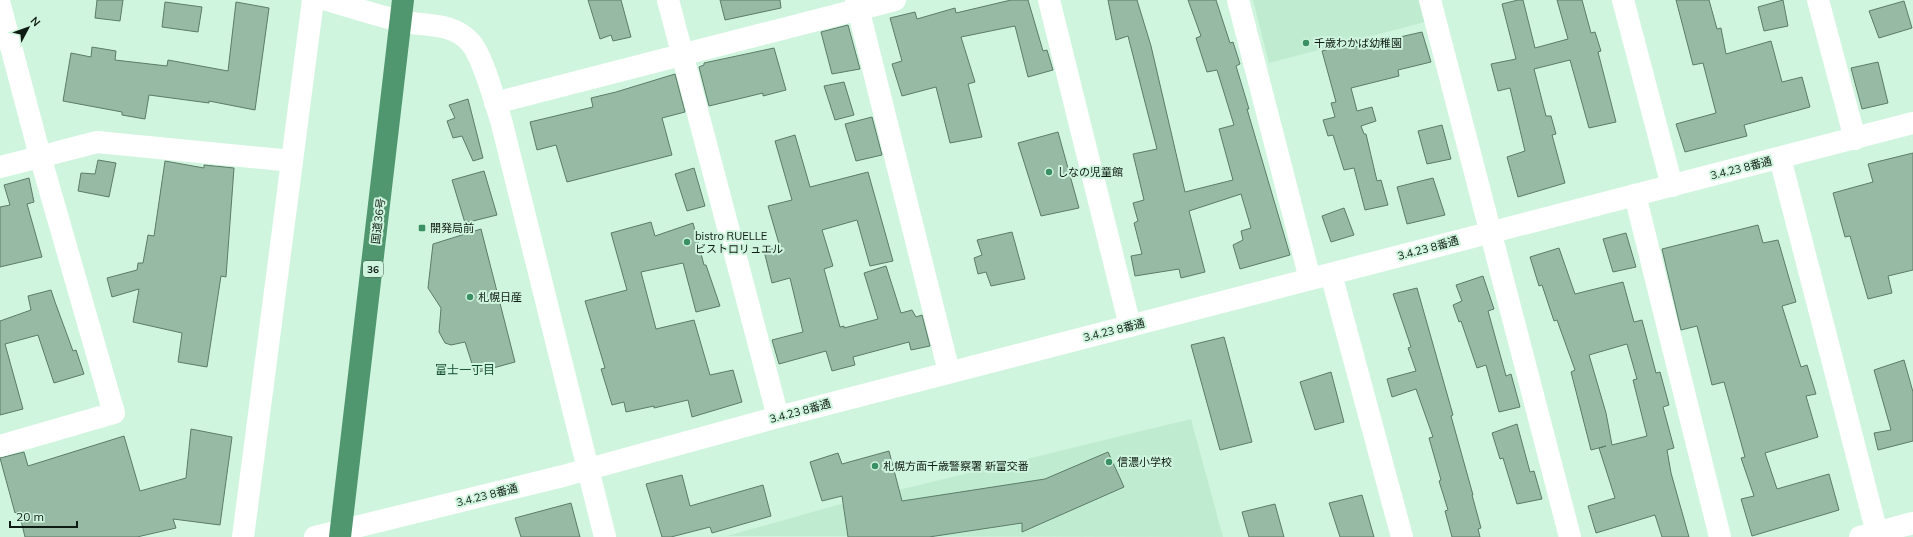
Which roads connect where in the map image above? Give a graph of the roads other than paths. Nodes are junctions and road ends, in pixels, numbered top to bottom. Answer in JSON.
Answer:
{"nodes":[{"id":1,"x":313,"y":0,"type":"edge"},
{"id":2,"x":327,"y":0,"type":"edge"},
{"id":3,"x":668,"y":0,"type":"edge"},
{"id":4,"x":895,"y":0,"type":"edge"},
{"id":5,"x":1049,"y":0,"type":"edge"},
{"id":6,"x":1238,"y":0,"type":"edge"},
{"id":7,"x":1430,"y":0,"type":"edge"},
{"id":8,"x":1624,"y":0,"type":"edge"},
{"id":9,"x":1818,"y":0,"type":"edge"},
{"id":10,"x":857,"y":5,"type":"edge"},
{"id":11,"x":0,"y":6,"type":"edge"},
{"id":12,"x":402,"y":11,"type":"edge"},
{"id":13,"x":683,"y":55,"type":"junction"},
{"id":14,"x":495,"y":103,"type":"junction"},
{"id":15,"x":1913,"y":123,"type":"edge"},
{"id":16,"x":1855,"y":139,"type":"junction"},
{"id":17,"x":40,"y":156,"type":"junction"},
{"id":18,"x":1780,"y":158,"type":"junction"},
{"id":19,"x":292,"y":161,"type":"junction"},
{"id":20,"x":0,"y":167,"type":"edge"},
{"id":21,"x":1672,"y":186,"type":"junction"},
{"id":22,"x":1634,"y":196,"type":"junction"},
{"id":23,"x":1491,"y":232,"type":"junction"},
{"id":24,"x":1331,"y":274,"type":"junction"},
{"id":25,"x":1310,"y":279,"type":"junction"},
{"id":26,"x":1130,"y":326,"type":"junction"},
{"id":27,"x":949,"y":372,"type":"junction"},
{"id":28,"x":778,"y":417,"type":"junction"},
{"id":29,"x":0,"y":446,"type":"edge"},
{"id":30,"x":587,"y":470,"type":"junction"},
{"id":31,"x":1913,"y":523,"type":"edge"},
{"id":32,"x":341,"y":534,"type":"edge"},
{"id":33,"x":1871,"y":536,"type":"edge"},
{"id":34,"x":243,"y":537,"type":"edge"},
{"id":35,"x":315,"y":537,"type":"edge"},
{"id":36,"x":605,"y":537,"type":"edge"},
{"id":37,"x":1402,"y":537,"type":"edge"},
{"id":38,"x":1570,"y":537,"type":"edge"},
{"id":39,"x":1720,"y":537,"type":"edge"}],
"edges":[{"from":1,"to":19,"type":"street"},
{"from":2,"to":12,"type":"street"},
{"from":3,"to":13,"type":"street"},
{"from":4,"to":10,"type":"street"},
{"from":5,"to":26,"type":"street"},
{"from":6,"to":25,"type":"street"},
{"from":7,"to":23,"type":"street"},
{"from":8,"to":21,"type":"street"},
{"from":9,"to":16,"type":"street"},
{"from":10,"to":13,"type":"street"},
{"from":10,"to":27,"type":"street"},
{"from":11,"to":17,"type":"street"},
{"from":12,"to":14,"type":"street"},
{"from":12,"to":32,"type":"highway","name":"国道36号","number":"36"},
{"from":13,"to":14,"type":"street"},
{"from":13,"to":28,"type":"street"},
{"from":14,"to":30,"type":"street"},
{"from":15,"to":16,"type":"street","name":"3.4.23 8番通"},
{"from":16,"to":18,"type":"street","name":"3.4.23 8番通"},
{"from":17,"to":19,"type":"street"},
{"from":17,"to":20,"type":"street"},
{"from":17,"to":29,"type":"street"},
{"from":18,"to":21,"type":"street","name":"3.4.23 8番通"},
{"from":18,"to":33,"type":"street"},
{"from":19,"to":34,"type":"street"},
{"from":21,"to":22,"type":"street","name":"3.4.23 8番通"},
{"from":22,"to":23,"type":"street","name":"3.4.23 8番通"},
{"from":22,"to":39,"type":"street"},
{"from":23,"to":24,"type":"street","name":"3.4.23 8番通"},
{"from":23,"to":38,"type":"street"},
{"from":24,"to":25,"type":"street","name":"3.4.23 8番通"},
{"from":24,"to":37,"type":"street"},
{"from":25,"to":26,"type":"street","name":"3.4.23 8番通"},
{"from":26,"to":27,"type":"street","name":"3.4.23 8番通"},
{"from":27,"to":28,"type":"street","name":"3.4.23 8番通"},
{"from":28,"to":30,"type":"street","name":"3.4.23 8番通"},
{"from":30,"to":32,"type":"street","name":"3.4.23 8番通"},
{"from":30,"to":36,"type":"street"},
{"from":31,"to":33,"type":"street"},
{"from":32,"to":35,"type":"street","name":"3.4.23 8番通"}]}
